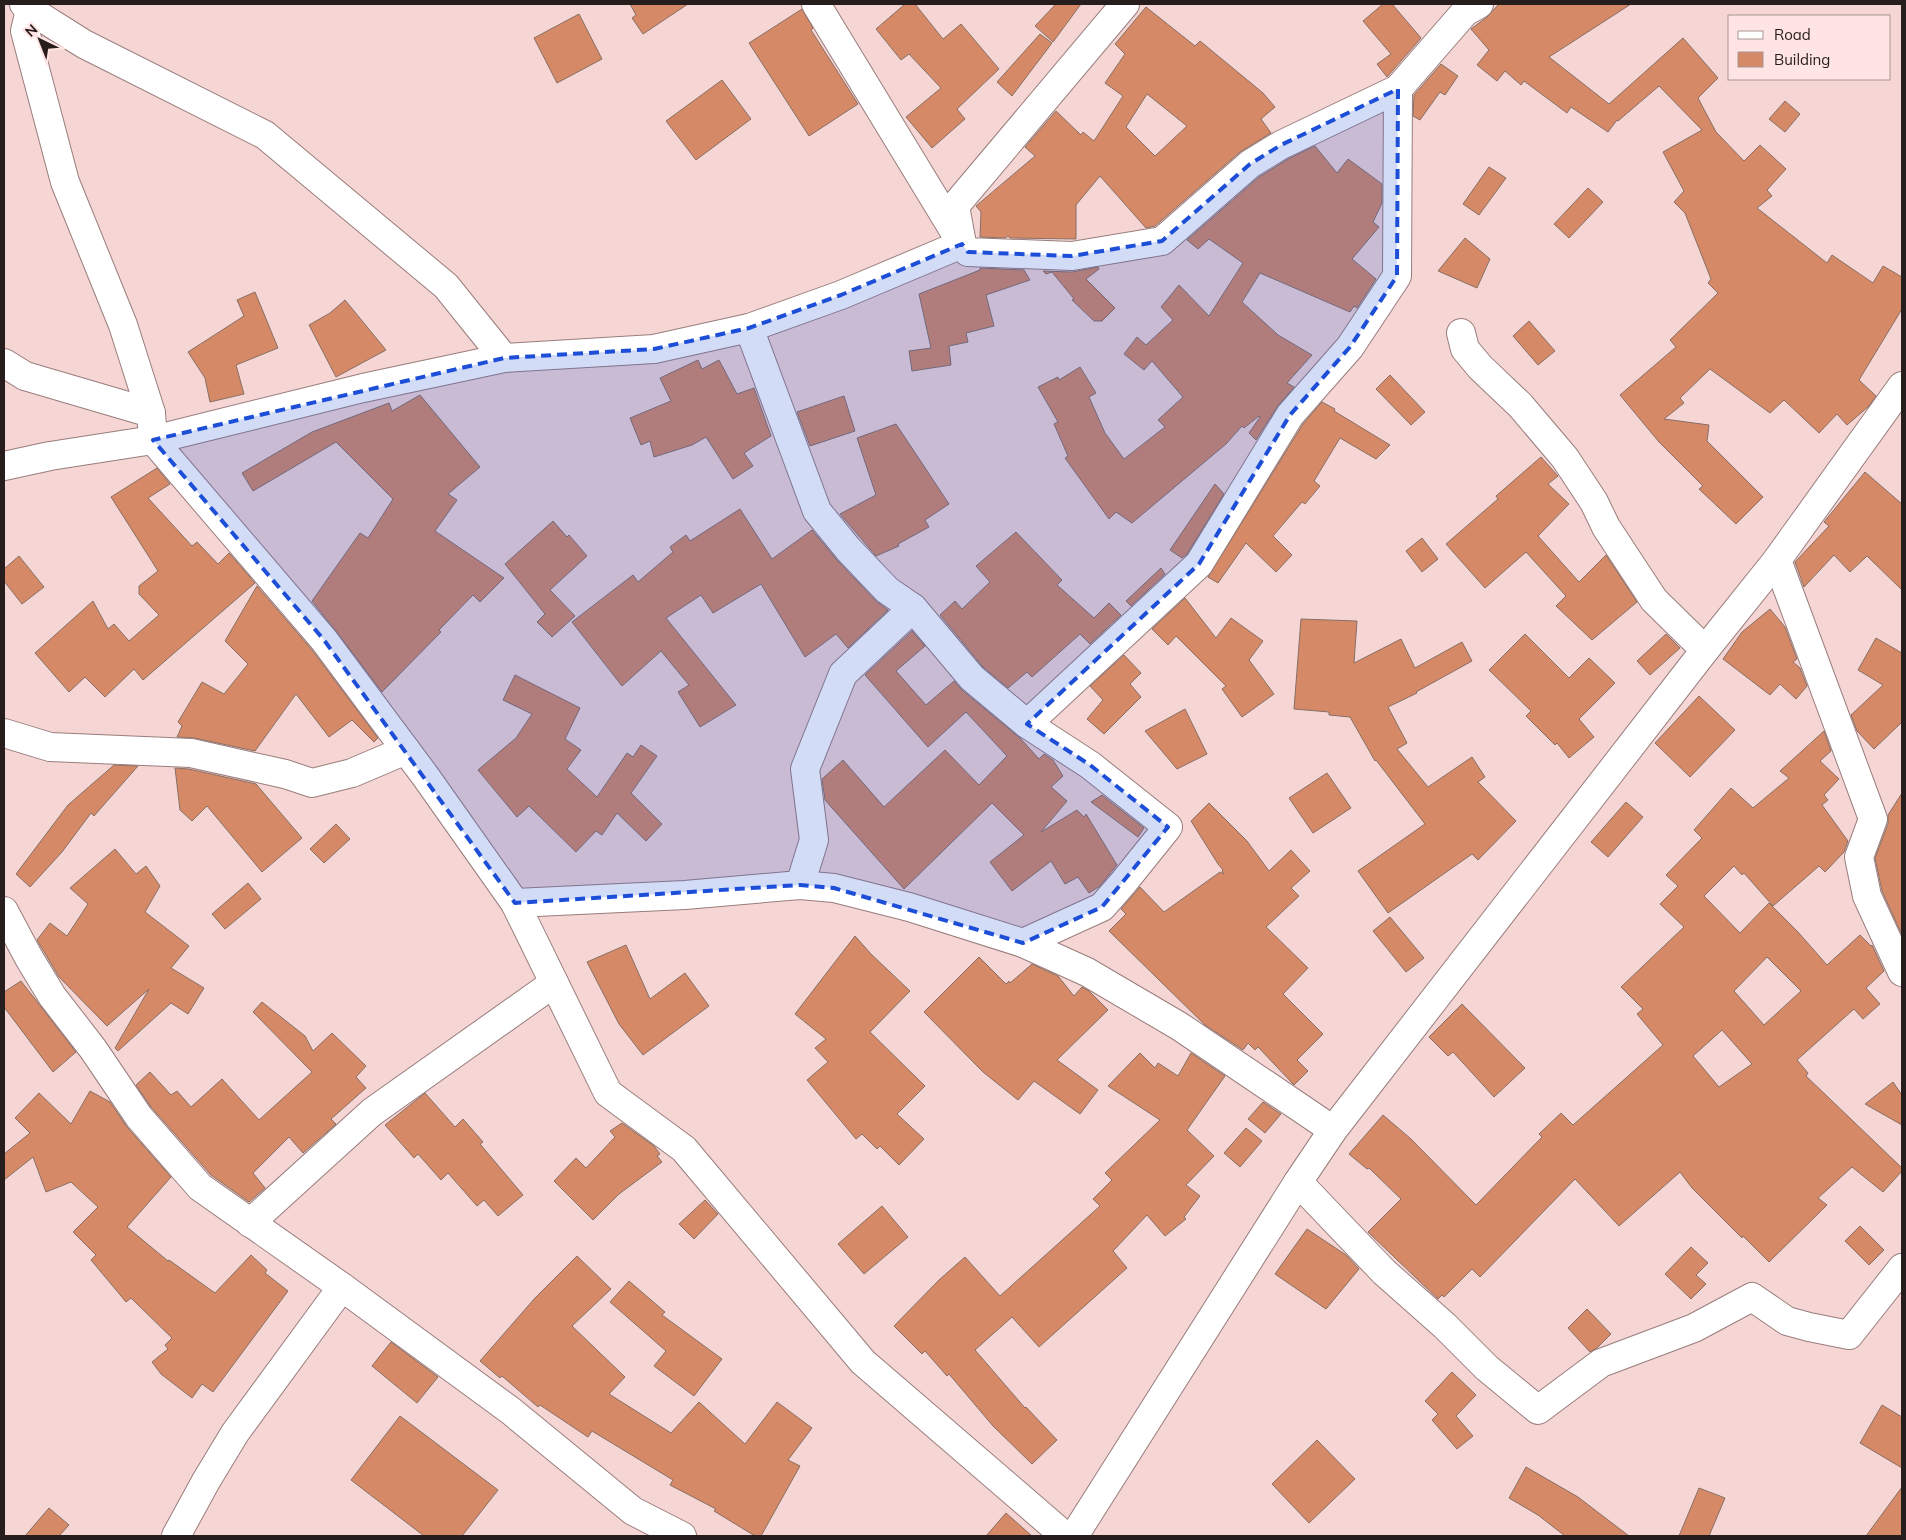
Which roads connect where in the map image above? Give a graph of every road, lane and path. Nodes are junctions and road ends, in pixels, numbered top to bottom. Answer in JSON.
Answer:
{"nodes":[{"id":1,"x":816,"y":4,"type":"edge"},
{"id":2,"x":1125,"y":4,"type":"edge"},
{"id":3,"x":1479,"y":4,"type":"edge"},
{"id":4,"x":27,"y":7,"type":"edge"},
{"id":5,"x":1398,"y":89,"type":"junction"},
{"id":6,"x":962,"y":244,"type":"junction"},
{"id":7,"x":749,"y":328,"type":"junction"},
{"id":8,"x":1462,"y":333,"type":"dead end"},
{"id":9,"x":504,"y":358,"type":"junction"},
{"id":10,"x":4,"y":363,"type":"edge"},
{"id":11,"x":1902,"y":386,"type":"edge"},
{"id":12,"x":151,"y":413,"type":"junction"},
{"id":13,"x":153,"y":440,"type":"junction"},
{"id":14,"x":4,"y":466,"type":"edge"},
{"id":15,"x":1777,"y":560,"type":"junction"},
{"id":16,"x":913,"y":608,"type":"junction"},
{"id":17,"x":1706,"y":650,"type":"junction"},
{"id":18,"x":1027,"y":724,"type":"junction"},
{"id":19,"x":4,"y":733,"type":"edge"},
{"id":20,"x":406,"y":750,"type":"junction"},
{"id":21,"x":800,"y":885,"type":"junction"},
{"id":22,"x":515,"y":903,"type":"junction"},
{"id":23,"x":4,"y":911,"type":"edge"},
{"id":24,"x":1022,"y":943,"type":"junction"},
{"id":25,"x":1902,"y":972,"type":"edge"},
{"id":26,"x":554,"y":983,"type":"junction"},
{"id":27,"x":1333,"y":1130,"type":"junction"},
{"id":28,"x":1298,"y":1182,"type":"junction"},
{"id":29,"x":250,"y":1222,"type":"junction"},
{"id":30,"x":1902,"y":1268,"type":"edge"},
{"id":31,"x":342,"y":1287,"type":"junction"},
{"id":32,"x":176,"y":1536,"type":"edge"},
{"id":33,"x":682,"y":1536,"type":"edge"},
{"id":34,"x":1064,"y":1536,"type":"edge"},
{"id":35,"x":1074,"y":1536,"type":"edge"}],
"edges":[{"from":1,"to":6,"type":"street"},
{"from":2,"to":6,"type":"street"},
{"from":3,"to":5,"type":"street"},
{"from":4,"to":9,"type":"street"},
{"from":4,"to":12,"type":"street"},
{"from":5,"to":6,"type":"street"},
{"from":5,"to":18,"type":"street"},
{"from":6,"to":7,"type":"street"},
{"from":7,"to":9,"type":"street"},
{"from":7,"to":16,"type":"street"},
{"from":8,"to":17,"type":"street"},
{"from":9,"to":13,"type":"street"},
{"from":10,"to":12,"type":"street"},
{"from":11,"to":15,"type":"street"},
{"from":12,"to":13,"type":"street"},
{"from":13,"to":14,"type":"street"},
{"from":13,"to":20,"type":"street"},
{"from":15,"to":17,"type":"street"},
{"from":15,"to":25,"type":"street"},
{"from":16,"to":18,"type":"street"},
{"from":16,"to":21,"type":"street"},
{"from":17,"to":27,"type":"street"},
{"from":18,"to":24,"type":"street"},
{"from":19,"to":20,"type":"street"},
{"from":20,"to":22,"type":"street"},
{"from":21,"to":22,"type":"street"},
{"from":21,"to":24,"type":"street"},
{"from":22,"to":26,"type":"street"},
{"from":23,"to":29,"type":"street"},
{"from":24,"to":27,"type":"street"},
{"from":26,"to":29,"type":"street"},
{"from":26,"to":34,"type":"street"},
{"from":27,"to":28,"type":"street"},
{"from":28,"to":30,"type":"street"},
{"from":28,"to":35,"type":"street"},
{"from":29,"to":31,"type":"street"},
{"from":31,"to":32,"type":"street"},
{"from":31,"to":33,"type":"street"}]}
